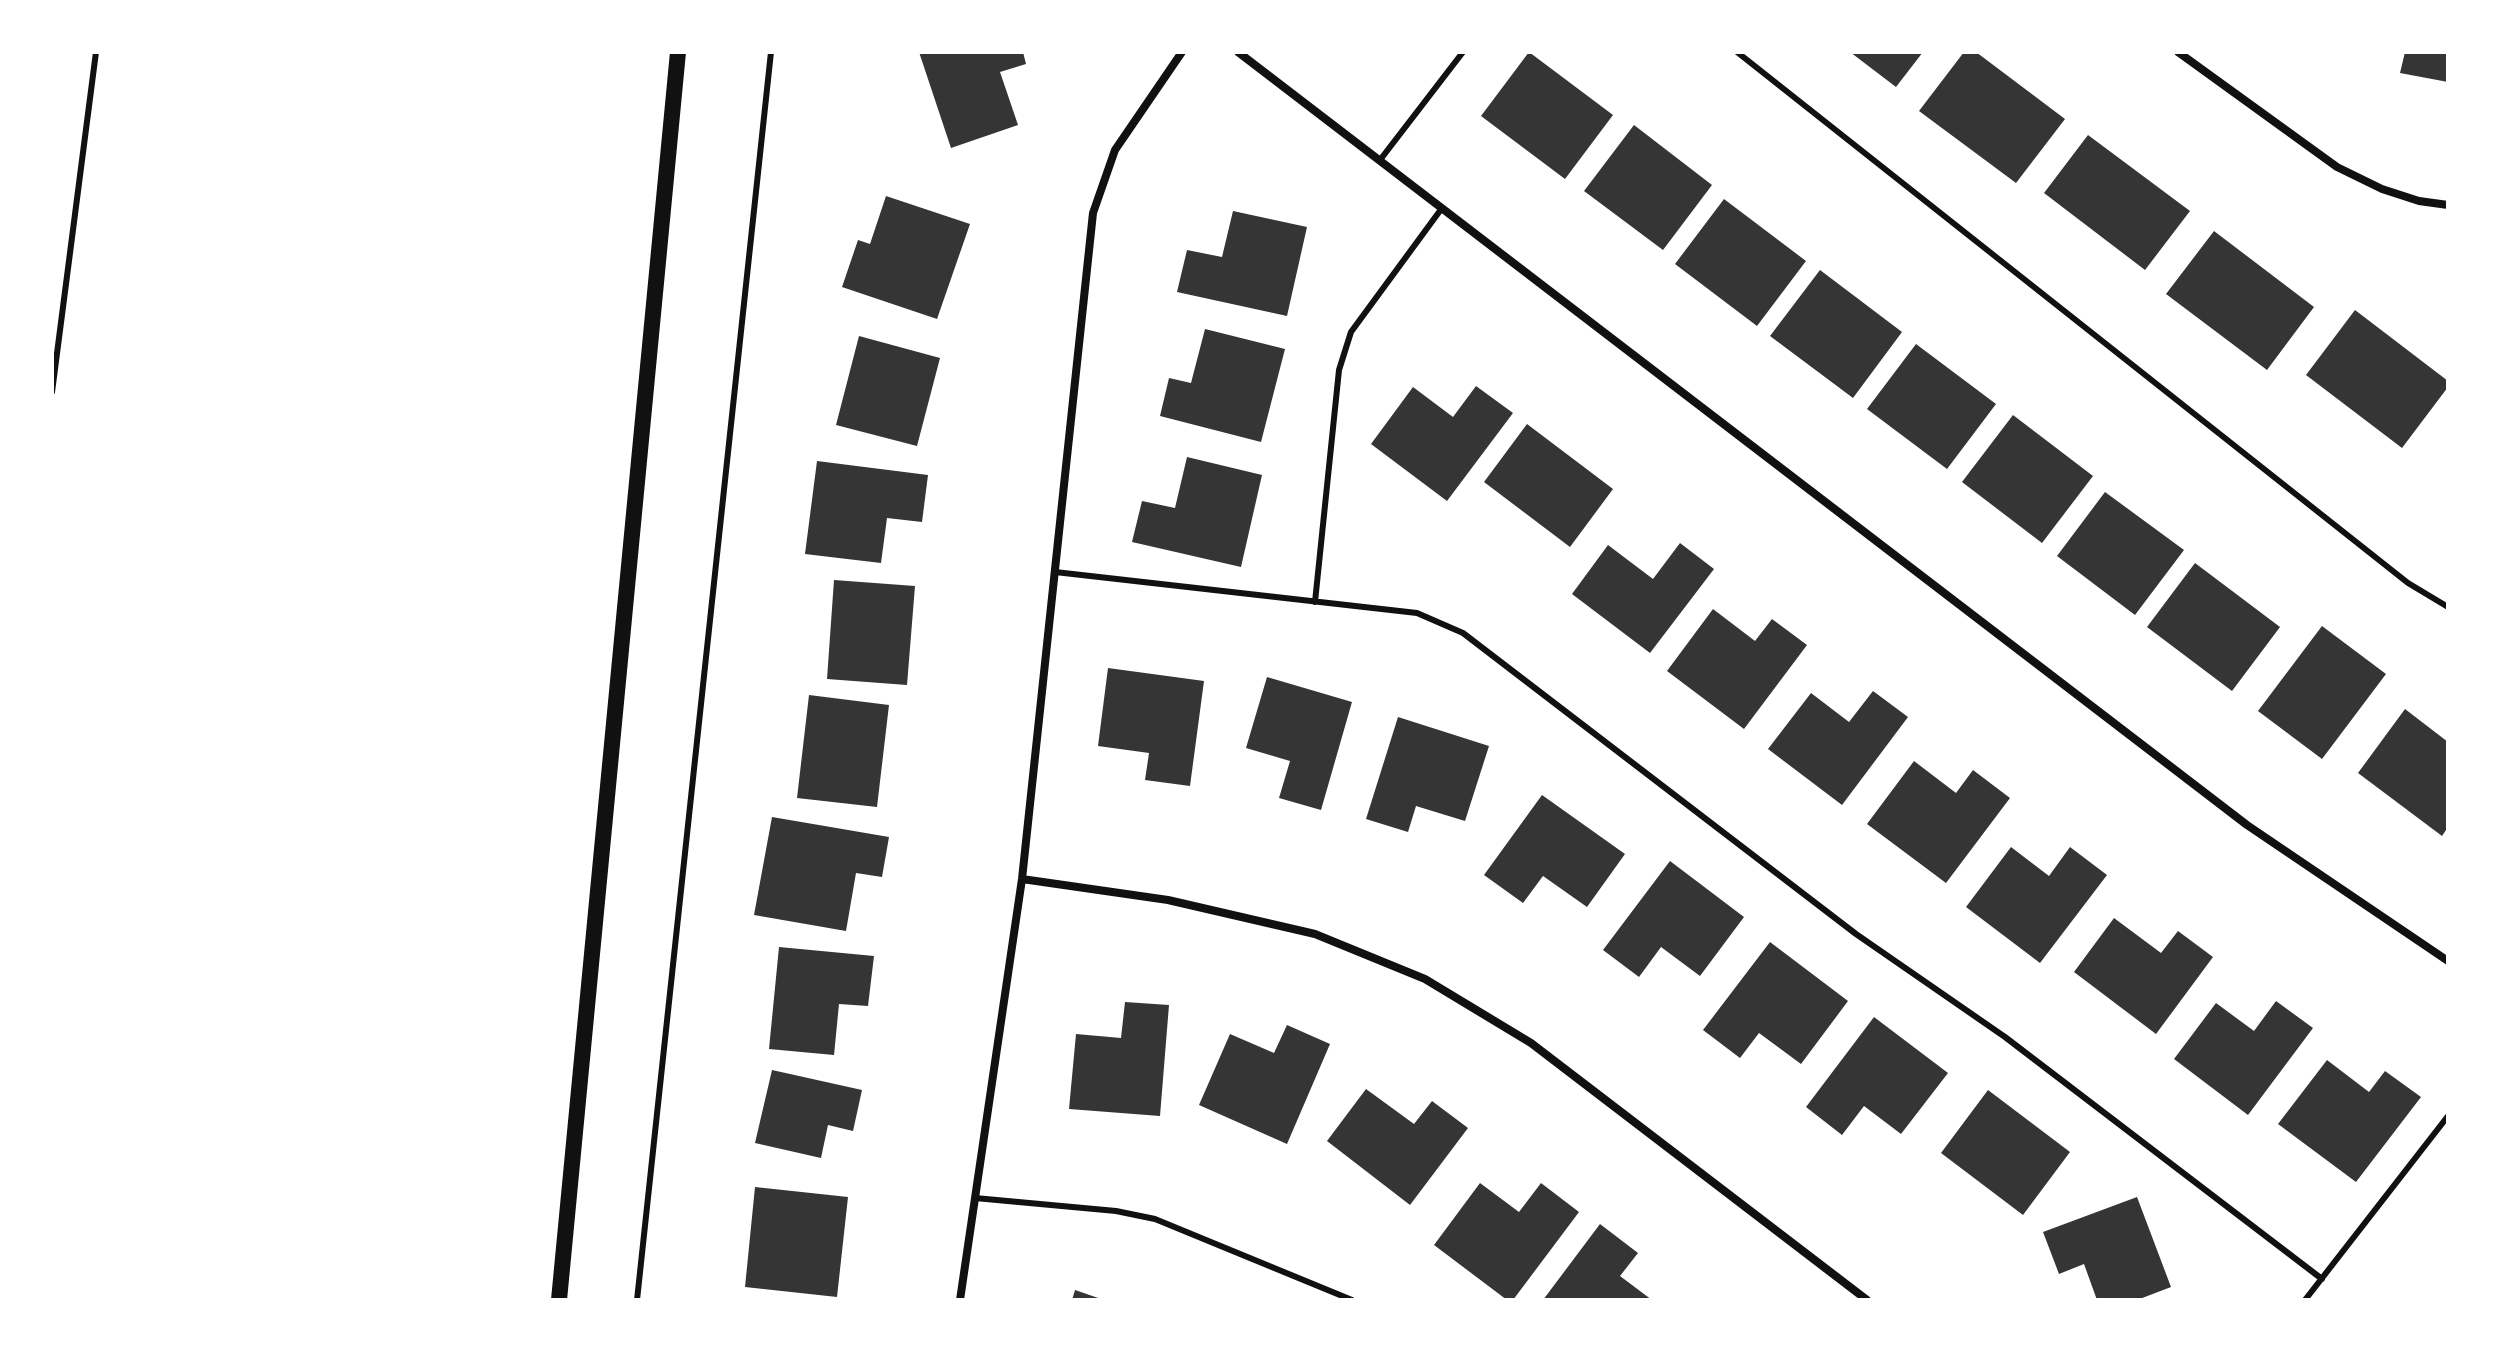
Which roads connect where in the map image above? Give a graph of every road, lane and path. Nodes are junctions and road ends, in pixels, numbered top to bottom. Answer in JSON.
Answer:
{"nodes":[{"id":1,"x":96,"y":52,"type":"edge"},
{"id":2,"x":678,"y":52,"type":"edge"},
{"id":3,"x":771,"y":52,"type":"edge"},
{"id":4,"x":1182,"y":52,"type":"edge"},
{"id":5,"x":1238,"y":52,"type":"edge"},
{"id":6,"x":1463,"y":52,"type":"edge"},
{"id":7,"x":1737,"y":52,"type":"edge"},
{"id":8,"x":2178,"y":52,"type":"edge"},
{"id":9,"x":1380,"y":160,"type":"junction"},
{"id":10,"x":2448,"y":205,"type":"edge"},
{"id":11,"x":1442,"y":208,"type":"junction"},
{"id":12,"x":52,"y":392,"type":"edge"},
{"id":13,"x":1055,"y":572,"type":"junction"},
{"id":14,"x":1315,"y":602,"type":"junction"},
{"id":15,"x":2448,"y":607,"type":"edge"},
{"id":16,"x":1022,"y":879,"type":"junction"},
{"id":17,"x":2448,"y":961,"type":"edge"},
{"id":18,"x":2448,"y":1116,"type":"edge"},
{"id":19,"x":975,"y":1198,"type":"junction"},
{"id":20,"x":2322,"y":1279,"type":"junction"},
{"id":21,"x":559,"y":1300,"type":"edge"},
{"id":22,"x":637,"y":1300,"type":"edge"},
{"id":23,"x":960,"y":1300,"type":"edge"},
{"id":24,"x":1352,"y":1300,"type":"edge"},
{"id":25,"x":1867,"y":1300,"type":"edge"},
{"id":26,"x":2305,"y":1300,"type":"edge"}],
"edges":[{"from":1,"to":12,"type":"lane"},
{"from":2,"to":21,"type":"main road"},
{"from":3,"to":22,"type":"lane"},
{"from":4,"to":13,"type":"street"},
{"from":5,"to":9,"type":"street"},
{"from":6,"to":9,"type":"lane"},
{"from":7,"to":15,"type":"lane"},
{"from":8,"to":10,"type":"street"},
{"from":9,"to":11,"type":"street"},
{"from":11,"to":14,"type":"lane"},
{"from":11,"to":17,"type":"street"},
{"from":13,"to":14,"type":"lane"},
{"from":13,"to":16,"type":"street"},
{"from":14,"to":20,"type":"lane"},
{"from":16,"to":19,"type":"street"},
{"from":16,"to":25,"type":"street"},
{"from":18,"to":20,"type":"lane"},
{"from":19,"to":23,"type":"street"},
{"from":19,"to":24,"type":"lane"},
{"from":20,"to":26,"type":"lane"}]}
